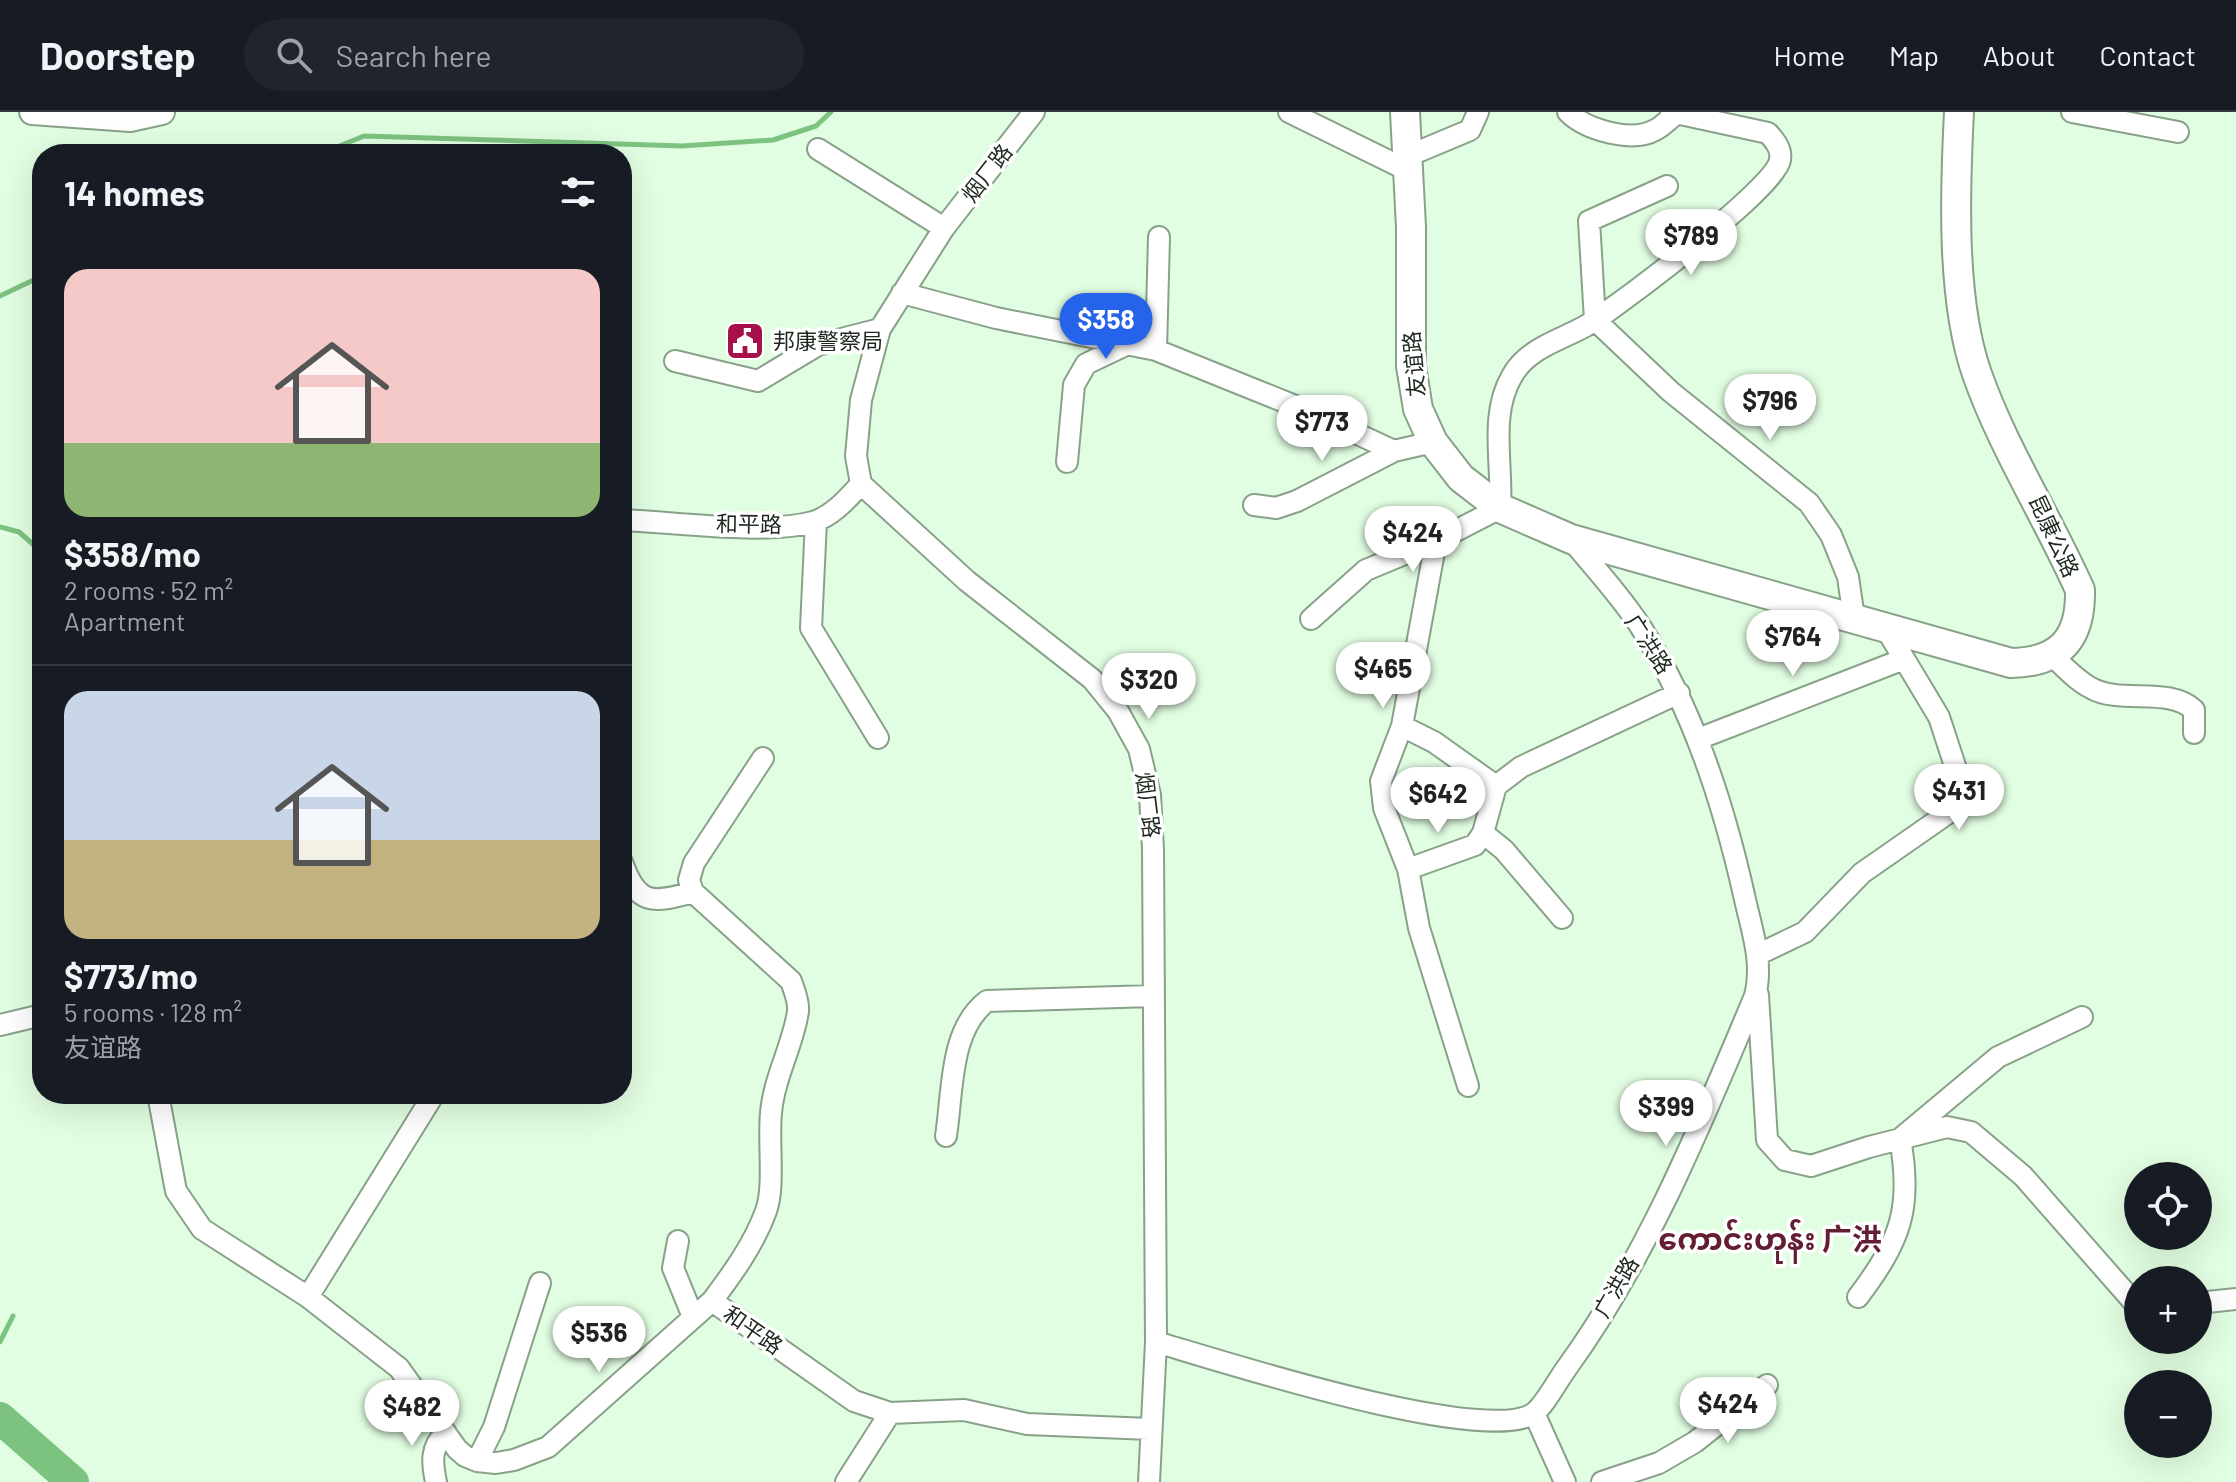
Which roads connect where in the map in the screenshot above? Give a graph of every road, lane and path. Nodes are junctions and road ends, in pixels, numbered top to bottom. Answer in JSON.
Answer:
{"nodes":[{"id":1,"x":32,"y":112,"type":"edge"},
{"id":2,"x":162,"y":112,"type":"edge"},
{"id":3,"x":1034,"y":112,"type":"edge"},
{"id":4,"x":1289,"y":112,"type":"edge"},
{"id":5,"x":1405,"y":112,"type":"edge"},
{"id":6,"x":1478,"y":112,"type":"edge"},
{"id":7,"x":1568,"y":112,"type":"edge"},
{"id":8,"x":1959,"y":112,"type":"edge"},
{"id":9,"x":2072,"y":112,"type":"edge"},
{"id":10,"x":1673,"y":113,"type":"edge"},
{"id":11,"x":2178,"y":132,"type":"dead end"},
{"id":12,"x":818,"y":149,"type":"dead end"},
{"id":13,"x":1408,"y":164,"type":"junction"},
{"id":14,"x":1667,"y":186,"type":"dead end"},
{"id":15,"x":944,"y":228,"type":"junction"},
{"id":16,"x":1159,"y":237,"type":"dead end"},
{"id":17,"x":902,"y":293,"type":"junction"},
{"id":18,"x":1595,"y":320,"type":"junction"},
{"id":19,"x":880,"y":329,"type":"junction"},
{"id":20,"x":1130,"y":343,"type":"junction"},
{"id":21,"x":1156,"y":350,"type":"junction"},
{"id":22,"x":675,"y":361,"type":"dead end"},
{"id":23,"x":1433,"y":442,"type":"junction"},
{"id":24,"x":1394,"y":451,"type":"junction"},
{"id":25,"x":1067,"y":462,"type":"dead end"},
{"id":26,"x":861,"y":484,"type":"junction"},
{"id":27,"x":1254,"y":505,"type":"dead end"},
{"id":28,"x":1500,"y":508,"type":"junction"},
{"id":29,"x":632,"y":521,"type":"edge"},
{"id":30,"x":816,"y":521,"type":"junction"},
{"id":31,"x":1571,"y":539,"type":"junction"},
{"id":32,"x":1436,"y":541,"type":"junction"},
{"id":33,"x":1854,"y":618,"type":"junction"},
{"id":34,"x":1311,"y":619,"type":"dead end"},
{"id":35,"x":1885,"y":627,"type":"junction"},
{"id":36,"x":2052,"y":655,"type":"junction"},
{"id":37,"x":1904,"y":659,"type":"junction"},
{"id":38,"x":1679,"y":693,"type":"junction"},
{"id":39,"x":1402,"y":726,"type":"junction"},
{"id":40,"x":2194,"y":733,"type":"dead end"},
{"id":41,"x":878,"y":738,"type":"dead end"},
{"id":42,"x":1698,"y":739,"type":"junction"},
{"id":43,"x":763,"y":758,"type":"dead end"},
{"id":44,"x":1496,"y":786,"type":"junction"},
{"id":45,"x":1483,"y":833,"type":"junction"},
{"id":46,"x":1408,"y":869,"type":"junction"},
{"id":47,"x":632,"y":887,"type":"edge"},
{"id":48,"x":693,"y":892,"type":"junction"},
{"id":49,"x":1562,"y":918,"type":"dead end"},
{"id":50,"x":1757,"y":955,"type":"junction"},
{"id":51,"x":1758,"y":987,"type":"junction"},
{"id":52,"x":1152,"y":996,"type":"junction"},
{"id":53,"x":32,"y":1017,"type":"edge"},
{"id":54,"x":2082,"y":1017,"type":"dead end"},
{"id":55,"x":0,"y":1025,"type":"edge"},
{"id":56,"x":1468,"y":1086,"type":"dead end"},
{"id":57,"x":160,"y":1104,"type":"edge"},
{"id":58,"x":428,"y":1104,"type":"edge"},
{"id":59,"x":946,"y":1136,"type":"dead end"},
{"id":60,"x":1900,"y":1139,"type":"junction"},
{"id":61,"x":678,"y":1241,"type":"dead end"},
{"id":62,"x":540,"y":1283,"type":"dead end"},
{"id":63,"x":2124,"y":1291,"type":"edge"},
{"id":64,"x":308,"y":1297,"type":"junction"},
{"id":65,"x":1858,"y":1297,"type":"dead end"},
{"id":66,"x":2236,"y":1299,"type":"edge"},
{"id":67,"x":712,"y":1301,"type":"junction"},
{"id":68,"x":2212,"y":1302,"type":"edge"},
{"id":69,"x":693,"y":1317,"type":"junction"},
{"id":70,"x":1156,"y":1342,"type":"junction"},
{"id":71,"x":1767,"y":1385,"type":"dead end"},
{"id":72,"x":890,"y":1413,"type":"junction"},
{"id":73,"x":1534,"y":1413,"type":"junction"},
{"id":74,"x":1150,"y":1429,"type":"junction"},
{"id":75,"x":446,"y":1433,"type":"junction"},
{"id":76,"x":477,"y":1461,"type":"junction"},
{"id":77,"x":436,"y":1482,"type":"edge"},
{"id":78,"x":846,"y":1482,"type":"edge"},
{"id":79,"x":1149,"y":1482,"type":"edge"},
{"id":80,"x":1565,"y":1482,"type":"edge"},
{"id":81,"x":1602,"y":1482,"type":"edge"}],
"edges":[{"from":1,"to":2,"type":"main road"},
{"from":3,"to":15,"type":"street","name":"烟厂路"},
{"from":4,"to":13,"type":"street"},
{"from":5,"to":13,"type":"highway","name":"友谊路"},
{"from":6,"to":13,"type":"street"},
{"from":7,"to":10,"type":"street"},
{"from":8,"to":36,"type":"highway","name":"昆康公路"},
{"from":9,"to":11,"type":"street"},
{"from":10,"to":18,"type":"street"},
{"from":12,"to":15,"type":"street"},
{"from":13,"to":23,"type":"highway","name":"友谊路"},
{"from":14,"to":18,"type":"street"},
{"from":15,"to":17,"type":"street","name":"烟厂路"},
{"from":16,"to":21,"type":"street"},
{"from":17,"to":19,"type":"street","name":"烟厂路"},
{"from":17,"to":20,"type":"street"},
{"from":18,"to":28,"type":"street"},
{"from":18,"to":33,"type":"street"},
{"from":19,"to":22,"type":"street"},
{"from":19,"to":26,"type":"street","name":"烟厂路"},
{"from":20,"to":21,"type":"street"},
{"from":20,"to":25,"type":"street"},
{"from":21,"to":24,"type":"street"},
{"from":23,"to":24,"type":"street"},
{"from":23,"to":28,"type":"highway","name":"友谊路"},
{"from":24,"to":27,"type":"street"},
{"from":26,"to":30,"type":"street","name":"和平路"},
{"from":26,"to":52,"type":"street","name":"烟厂路"},
{"from":28,"to":31,"type":"highway","name":"友谊路"},
{"from":28,"to":32,"type":"street"},
{"from":29,"to":30,"type":"street","name":"和平路"},
{"from":30,"to":41,"type":"street"},
{"from":31,"to":33,"type":"highway"},
{"from":31,"to":38,"type":"street","name":"广洪路"},
{"from":32,"to":34,"type":"street"},
{"from":32,"to":39,"type":"street"},
{"from":33,"to":35,"type":"highway"},
{"from":35,"to":36,"type":"highway"},
{"from":35,"to":37,"type":"street"},
{"from":36,"to":40,"type":"street"},
{"from":37,"to":42,"type":"street"},
{"from":37,"to":50,"type":"street"},
{"from":38,"to":42,"type":"street","name":"广洪路"},
{"from":38,"to":44,"type":"street"},
{"from":39,"to":44,"type":"street"},
{"from":39,"to":46,"type":"street"},
{"from":42,"to":50,"type":"street","name":"广洪路"},
{"from":43,"to":48,"type":"street"},
{"from":44,"to":45,"type":"street"},
{"from":45,"to":46,"type":"street"},
{"from":45,"to":49,"type":"street"},
{"from":46,"to":56,"type":"street"},
{"from":47,"to":48,"type":"street"},
{"from":48,"to":67,"type":"street"},
{"from":50,"to":51,"type":"street","name":"广洪路"},
{"from":51,"to":60,"type":"street"},
{"from":51,"to":73,"type":"street","name":"广洪路"},
{"from":52,"to":59,"type":"street"},
{"from":52,"to":70,"type":"street","name":"烟厂路"},
{"from":53,"to":55,"type":"street"},
{"from":54,"to":60,"type":"street"},
{"from":57,"to":64,"type":"street"},
{"from":58,"to":64,"type":"street"},
{"from":60,"to":63,"type":"street"},
{"from":60,"to":65,"type":"street"},
{"from":61,"to":69,"type":"street"},
{"from":62,"to":76,"type":"street"},
{"from":64,"to":75,"type":"street"},
{"from":66,"to":68,"type":"street"},
{"from":67,"to":69,"type":"street","name":"和平路"},
{"from":67,"to":72,"type":"street","name":"和平路"},
{"from":69,"to":76,"type":"street","name":"和平路"},
{"from":70,"to":73,"type":"street"},
{"from":70,"to":74,"type":"street","name":"烟厂路"},
{"from":71,"to":81,"type":"street"},
{"from":72,"to":74,"type":"street","name":"和平路"},
{"from":72,"to":78,"type":"street"},
{"from":73,"to":80,"type":"street"},
{"from":74,"to":79,"type":"street","name":"烟厂路"},
{"from":75,"to":76,"type":"street"},
{"from":75,"to":77,"type":"street"}]}
